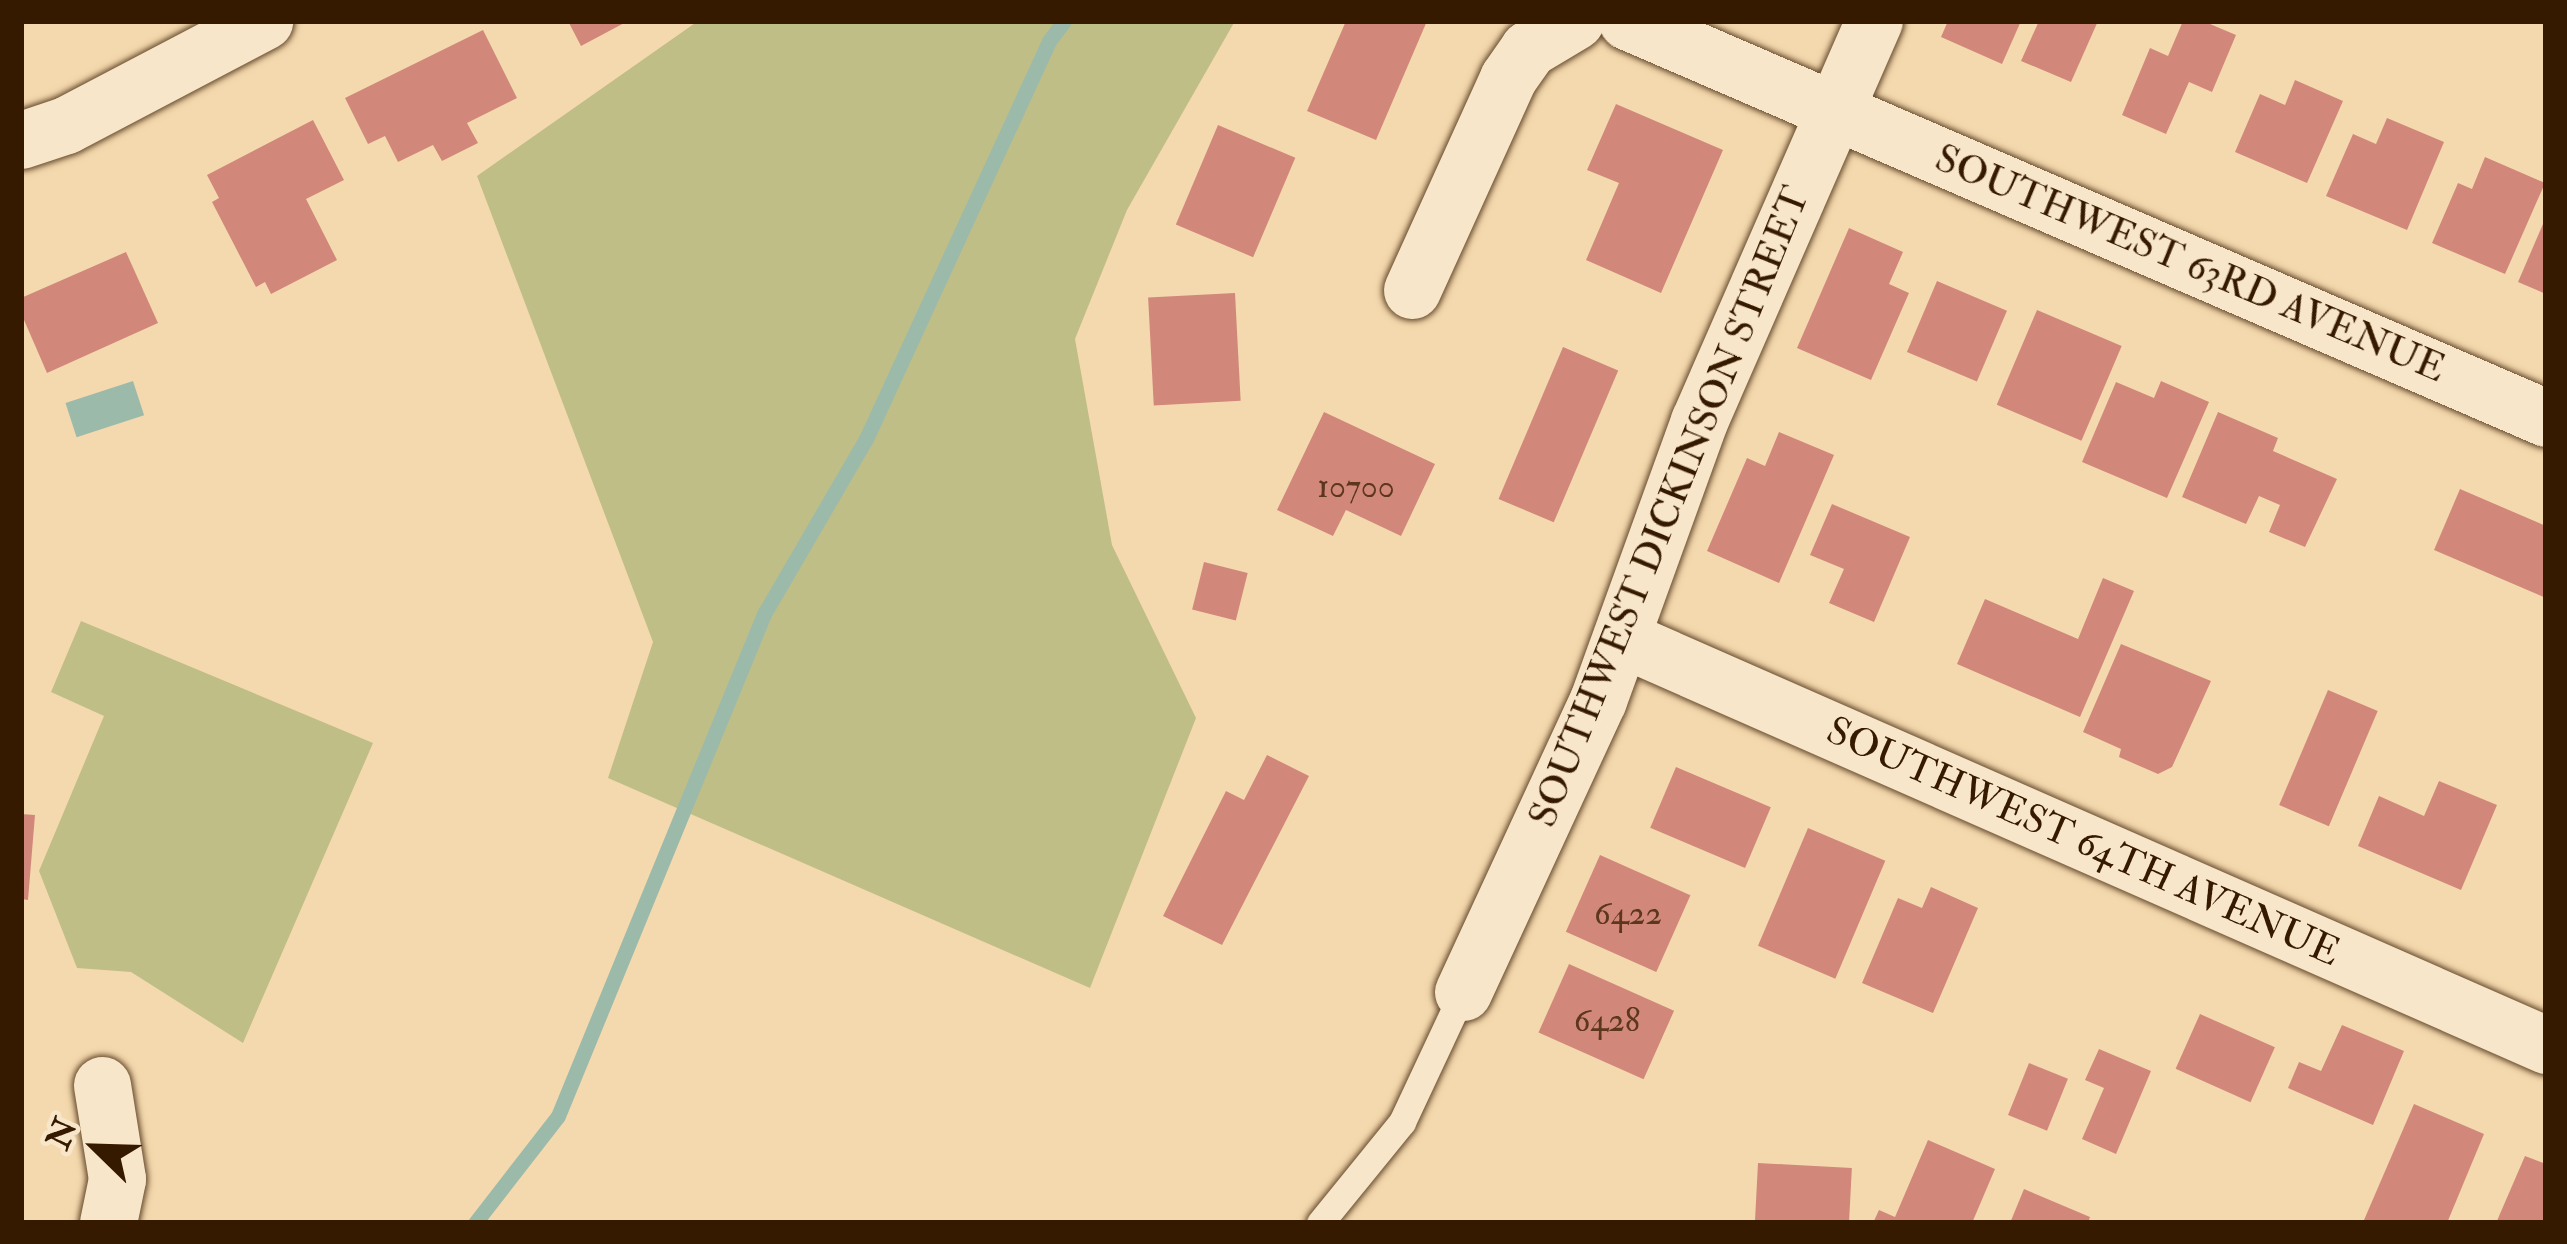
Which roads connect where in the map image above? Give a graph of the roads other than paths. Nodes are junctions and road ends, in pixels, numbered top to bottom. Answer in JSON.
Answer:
{"nodes":[{"id":1,"x":264,"y":21,"type":"edge"},
{"id":2,"x":1575,"y":21,"type":"edge"},
{"id":3,"x":1627,"y":21,"type":"edge"},
{"id":4,"x":1874,"y":21,"type":"edge"},
{"id":5,"x":1834,"y":110,"type":"junction"},
{"id":6,"x":21,"y":140,"type":"edge"},
{"id":7,"x":1412,"y":290,"type":"dead end"},
{"id":8,"x":2546,"y":418,"type":"edge"},
{"id":9,"x":1621,"y":638,"type":"junction"},
{"id":10,"x":1463,"y":992,"type":"joint"},
{"id":11,"x":2546,"y":1045,"type":"edge"},
{"id":12,"x":102,"y":1085,"type":"dead end"},
{"id":13,"x":108,"y":1223,"type":"edge"},
{"id":14,"x":1320,"y":1223,"type":"edge"}],
"edges":[{"from":1,"to":6,"type":"street"},
{"from":2,"to":7,"type":"street"},
{"from":3,"to":5,"type":"street","name":"SOUTHWEST 63RD AVENUE"},
{"from":4,"to":5,"type":"street","name":"SOUTHWEST DICKINSON STREET"},
{"from":5,"to":8,"type":"street","name":"SOUTHWEST 63RD AVENUE"},
{"from":5,"to":9,"type":"street","name":"SOUTHWEST DICKINSON STREET"},
{"from":9,"to":10,"type":"street","name":"SOUTHWEST DICKINSON STREET"},
{"from":9,"to":11,"type":"street","name":"SOUTHWEST 64TH AVENUE"},
{"from":10,"to":14,"type":"lane"},
{"from":12,"to":13,"type":"street"}]}
